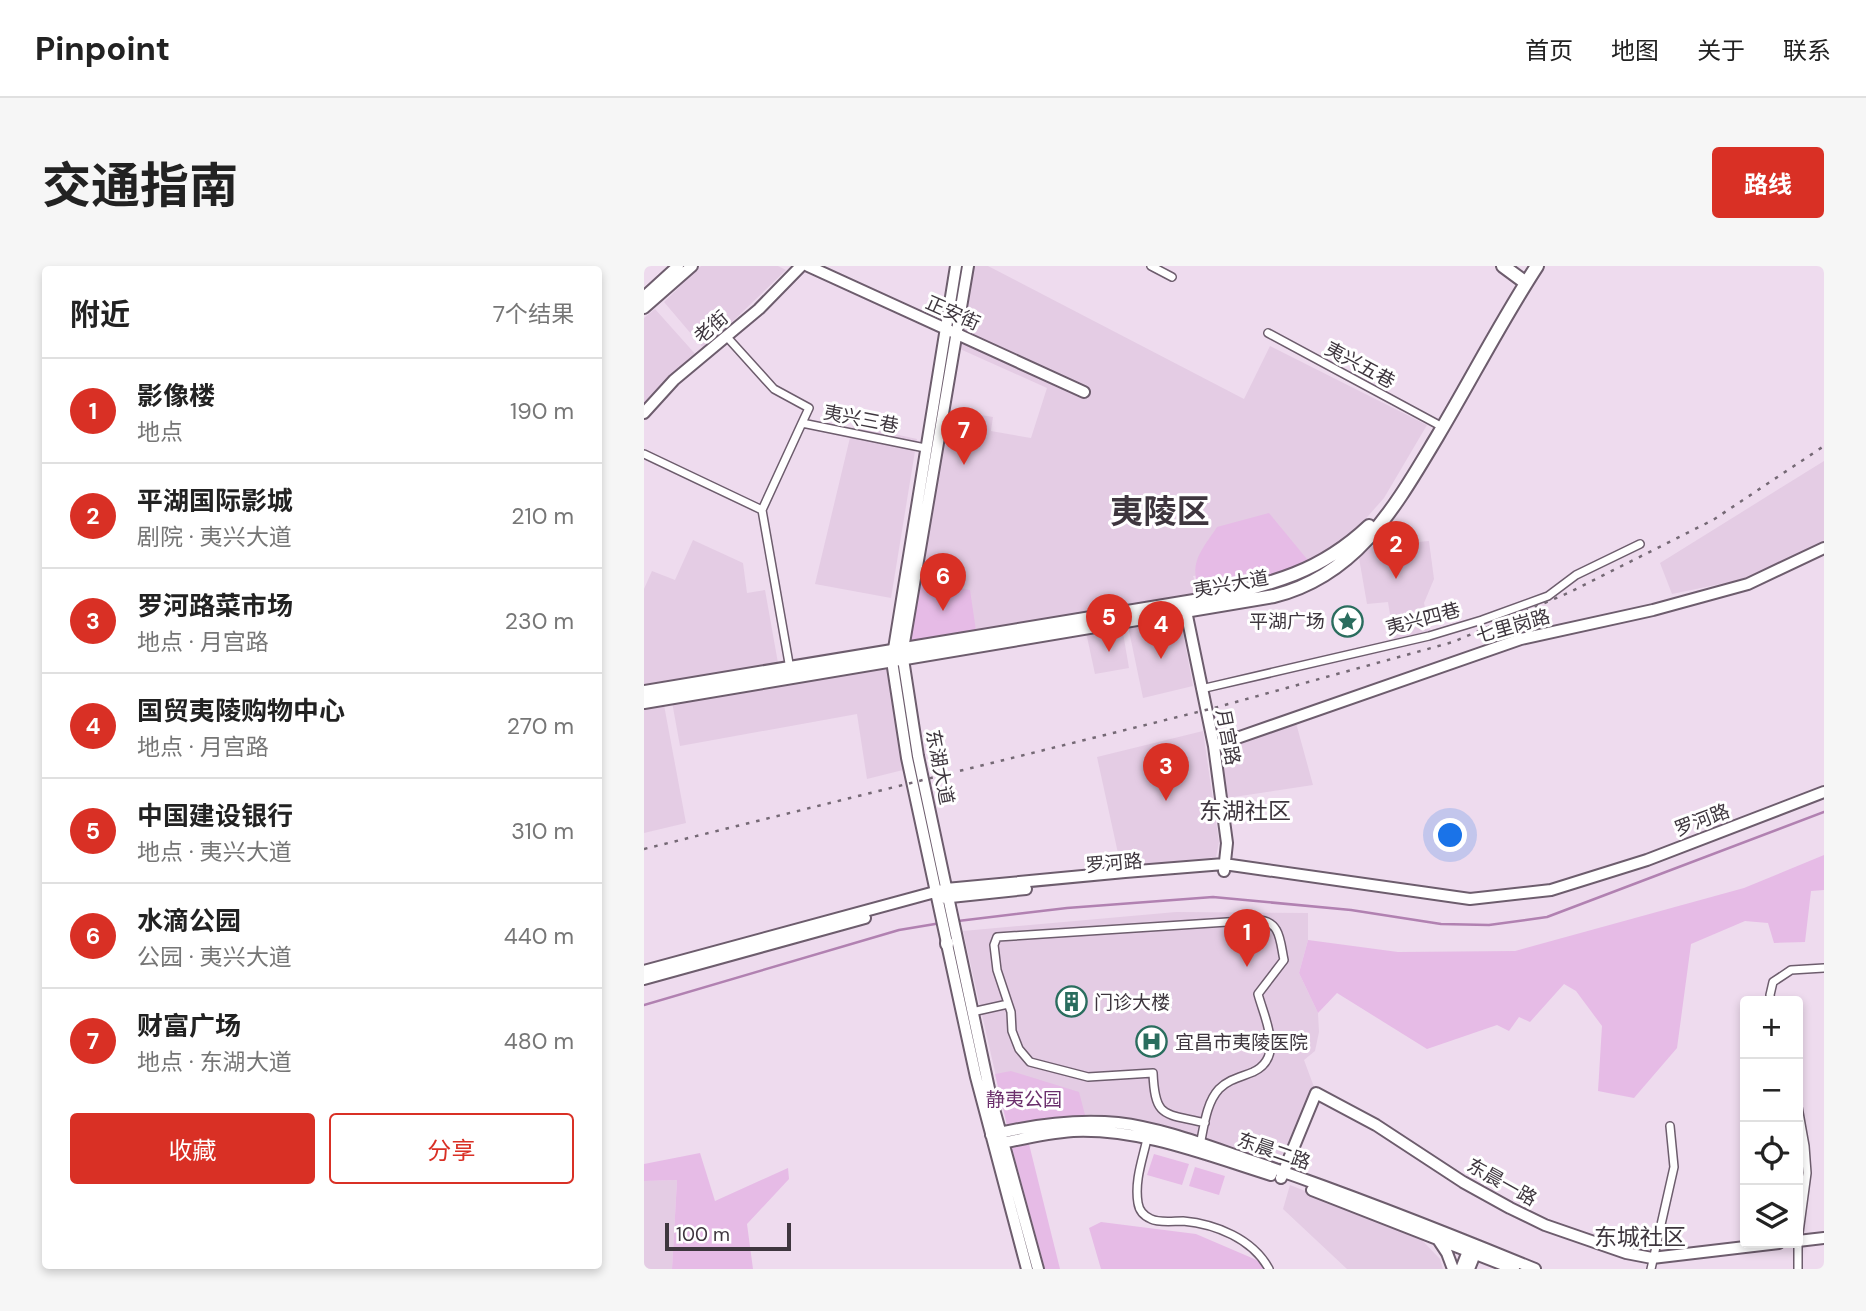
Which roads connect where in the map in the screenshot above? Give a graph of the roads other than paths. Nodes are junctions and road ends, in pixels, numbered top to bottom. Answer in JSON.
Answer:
{"nodes":[{"id":1,"x":678,"y":266,"type":"edge"},
{"id":2,"x":692,"y":266,"type":"edge"},
{"id":3,"x":801,"y":266,"type":"edge"},
{"id":4,"x":808,"y":266,"type":"edge"},
{"id":5,"x":956,"y":266,"type":"edge"},
{"id":6,"x":968,"y":266,"type":"edge"},
{"id":7,"x":1151,"y":266,"type":"edge"},
{"id":8,"x":1503,"y":266,"type":"edge"},
{"id":9,"x":1527,"y":266,"type":"edge"},
{"id":10,"x":1537,"y":266,"type":"edge"},
{"id":11,"x":1172,"y":277,"type":"dead end"},
{"id":12,"x":1523,"y":281,"type":"junction"},
{"id":13,"x":644,"y":297,"type":"edge"},
{"id":14,"x":644,"y":308,"type":"edge"},
{"id":15,"x":945,"y":328,"type":"junction"},
{"id":16,"x":1268,"y":333,"type":"dead end"},
{"id":17,"x":957,"y":334,"type":"junction"},
{"id":18,"x":727,"y":337,"type":"junction"},
{"id":19,"x":1084,"y":392,"type":"dead end"},
{"id":20,"x":644,"y":413,"type":"edge"},
{"id":21,"x":803,"y":423,"type":"junction"},
{"id":22,"x":1437,"y":424,"type":"junction"},
{"id":23,"x":925,"y":448,"type":"junction"},
{"id":24,"x":644,"y":454,"type":"edge"},
{"id":25,"x":762,"y":510,"type":"junction"},
{"id":26,"x":1640,"y":544,"type":"dead end"},
{"id":27,"x":1824,"y":548,"type":"edge"},
{"id":28,"x":1186,"y":611,"type":"junction"},
{"id":29,"x":897,"y":655,"type":"junction"},
{"id":30,"x":790,"y":669,"type":"junction"},
{"id":31,"x":1201,"y":689,"type":"junction"},
{"id":32,"x":644,"y":692,"type":"edge"},
{"id":33,"x":644,"y":702,"type":"edge"},
{"id":34,"x":1214,"y":746,"type":"junction"},
{"id":35,"x":1824,"y":792,"type":"edge"},
{"id":36,"x":1224,"y":868,"type":"junction"},
{"id":37,"x":942,"y":894,"type":"junction"},
{"id":38,"x":951,"y":944,"type":"junction"},
{"id":39,"x":1824,"y":968,"type":"edge"},
{"id":40,"x":644,"y":971,"type":"edge"},
{"id":41,"x":644,"y":979,"type":"edge"},
{"id":42,"x":1769,"y":996,"type":"edge"},
{"id":43,"x":1008,"y":1004,"type":"junction"},
{"id":44,"x":972,"y":1012,"type":"junction"},
{"id":45,"x":1801,"y":1122,"type":"edge"},
{"id":46,"x":1205,"y":1123,"type":"junction"},
{"id":47,"x":1670,"y":1126,"type":"dead end"},
{"id":48,"x":1148,"y":1134,"type":"junction"},
{"id":49,"x":997,"y":1139,"type":"junction"},
{"id":50,"x":1198,"y":1148,"type":"junction"},
{"id":51,"x":1282,"y":1175,"type":"junction"},
{"id":52,"x":1803,"y":1203,"type":"edge"},
{"id":53,"x":1437,"y":1238,"type":"junction"},
{"id":54,"x":1824,"y":1238,"type":"edge"},
{"id":55,"x":1803,"y":1240,"type":"edge"},
{"id":56,"x":1474,"y":1248,"type":"junction"},
{"id":57,"x":1747,"y":1248,"type":"edge"},
{"id":58,"x":1798,"y":1248,"type":"edge"},
{"id":59,"x":1652,"y":1263,"type":"edge"},
{"id":60,"x":1027,"y":1269,"type":"edge"},
{"id":61,"x":1038,"y":1269,"type":"edge"},
{"id":62,"x":1269,"y":1269,"type":"edge"},
{"id":63,"x":1453,"y":1269,"type":"edge"},
{"id":64,"x":1461,"y":1269,"type":"edge"},
{"id":65,"x":1469,"y":1269,"type":"edge"},
{"id":66,"x":1514,"y":1269,"type":"edge"},
{"id":67,"x":1535,"y":1269,"type":"edge"},
{"id":68,"x":1797,"y":1269,"type":"edge"}],
"edges":[{"from":1,"to":13,"type":"main road"},
{"from":2,"to":14,"type":"main road"},
{"from":3,"to":18,"type":"main road","name":"老街"},
{"from":4,"to":15,"type":"main road","name":"正安街"},
{"from":5,"to":15,"type":"main road","name":"东湖大道"},
{"from":6,"to":17,"type":"main road","name":"东湖大道"},
{"from":7,"to":11,"type":"street"},
{"from":8,"to":12,"type":"main road"},
{"from":9,"to":12,"type":"main road","name":"夷兴大道"},
{"from":10,"to":12,"type":"main road","name":"夷兴大道"},
{"from":12,"to":22,"type":"main road","name":"夷兴大道"},
{"from":12,"to":28,"type":"main road","name":"夷兴大道"},
{"from":15,"to":17,"type":"main road","name":"正安街"},
{"from":15,"to":23,"type":"main road","name":"东湖大道"},
{"from":16,"to":22,"type":"street","name":"夷兴五巷"},
{"from":17,"to":19,"type":"main road","name":"正安街"},
{"from":17,"to":29,"type":"main road","name":"东湖大道"},
{"from":18,"to":20,"type":"main road","name":"老街"},
{"from":18,"to":21,"type":"street"},
{"from":21,"to":23,"type":"street","name":"夷兴三巷"},
{"from":21,"to":25,"type":"street","name":"夷兴三巷"},
{"from":22,"to":29,"type":"main road","name":"夷兴大道"},
{"from":23,"to":29,"type":"main road","name":"东湖大道"},
{"from":24,"to":25,"type":"street"},
{"from":25,"to":30,"type":"street"},
{"from":26,"to":31,"type":"street","name":"夷兴四巷"},
{"from":27,"to":34,"type":"main road","name":"七里岗路"},
{"from":28,"to":29,"type":"main road","name":"夷兴大道"},
{"from":28,"to":31,"type":"main road","name":"月宫路"},
{"from":29,"to":30,"type":"main road","name":"夷兴大道"},
{"from":29,"to":33,"type":"main road","name":"夷兴大道"},
{"from":29,"to":37,"type":"main road","name":"东湖大道"},
{"from":30,"to":32,"type":"main road","name":"夷兴大道"},
{"from":31,"to":34,"type":"main road","name":"月宫路"},
{"from":34,"to":36,"type":"main road","name":"月宫路"},
{"from":35,"to":36,"type":"main road","name":"罗河路"},
{"from":36,"to":37,"type":"main road","name":"罗河路"},
{"from":37,"to":38,"type":"main road","name":"东湖大道"},
{"from":37,"to":40,"type":"main road","name":"罗河路"},
{"from":37,"to":41,"type":"main road","name":"罗河路"},
{"from":38,"to":44,"type":"main road","name":"东湖大道"},
{"from":38,"to":49,"type":"main road","name":"东湖大道"},
{"from":39,"to":42,"type":"street"},
{"from":43,"to":44,"type":"street"},
{"from":43,"to":46,"type":"street"},
{"from":43,"to":46,"type":"street"},
{"from":44,"to":49,"type":"main road","name":"东湖大道"},
{"from":45,"to":52,"type":"street"},
{"from":46,"to":50,"type":"street"},
{"from":47,"to":59,"type":"street"},
{"from":48,"to":49,"type":"main road","name":"东晨二路"},
{"from":48,"to":50,"type":"main road","name":"东晨二路"},
{"from":48,"to":62,"type":"street"},
{"from":49,"to":60,"type":"main road","name":"东湖大道"},
{"from":49,"to":61,"type":"main road","name":"东湖大道"},
{"from":50,"to":51,"type":"main road","name":"东晨二路"},
{"from":51,"to":53,"type":"main road","name":"东晨二路"},
{"from":51,"to":56,"type":"main road","name":"东晨二路"},
{"from":51,"to":59,"type":"main road","name":"东晨一路"},
{"from":53,"to":56,"type":"main road","name":"东晨二路"},
{"from":53,"to":63,"type":"main road"},
{"from":54,"to":55,"type":"main road"},
{"from":56,"to":64,"type":"main road"},
{"from":56,"to":65,"type":"main road"},
{"from":56,"to":66,"type":"main road","name":"东晨二路"},
{"from":56,"to":67,"type":"main road","name":"东晨二路"},
{"from":57,"to":59,"type":"main road","name":"东晨一路"},
{"from":58,"to":68,"type":"street"}]}
